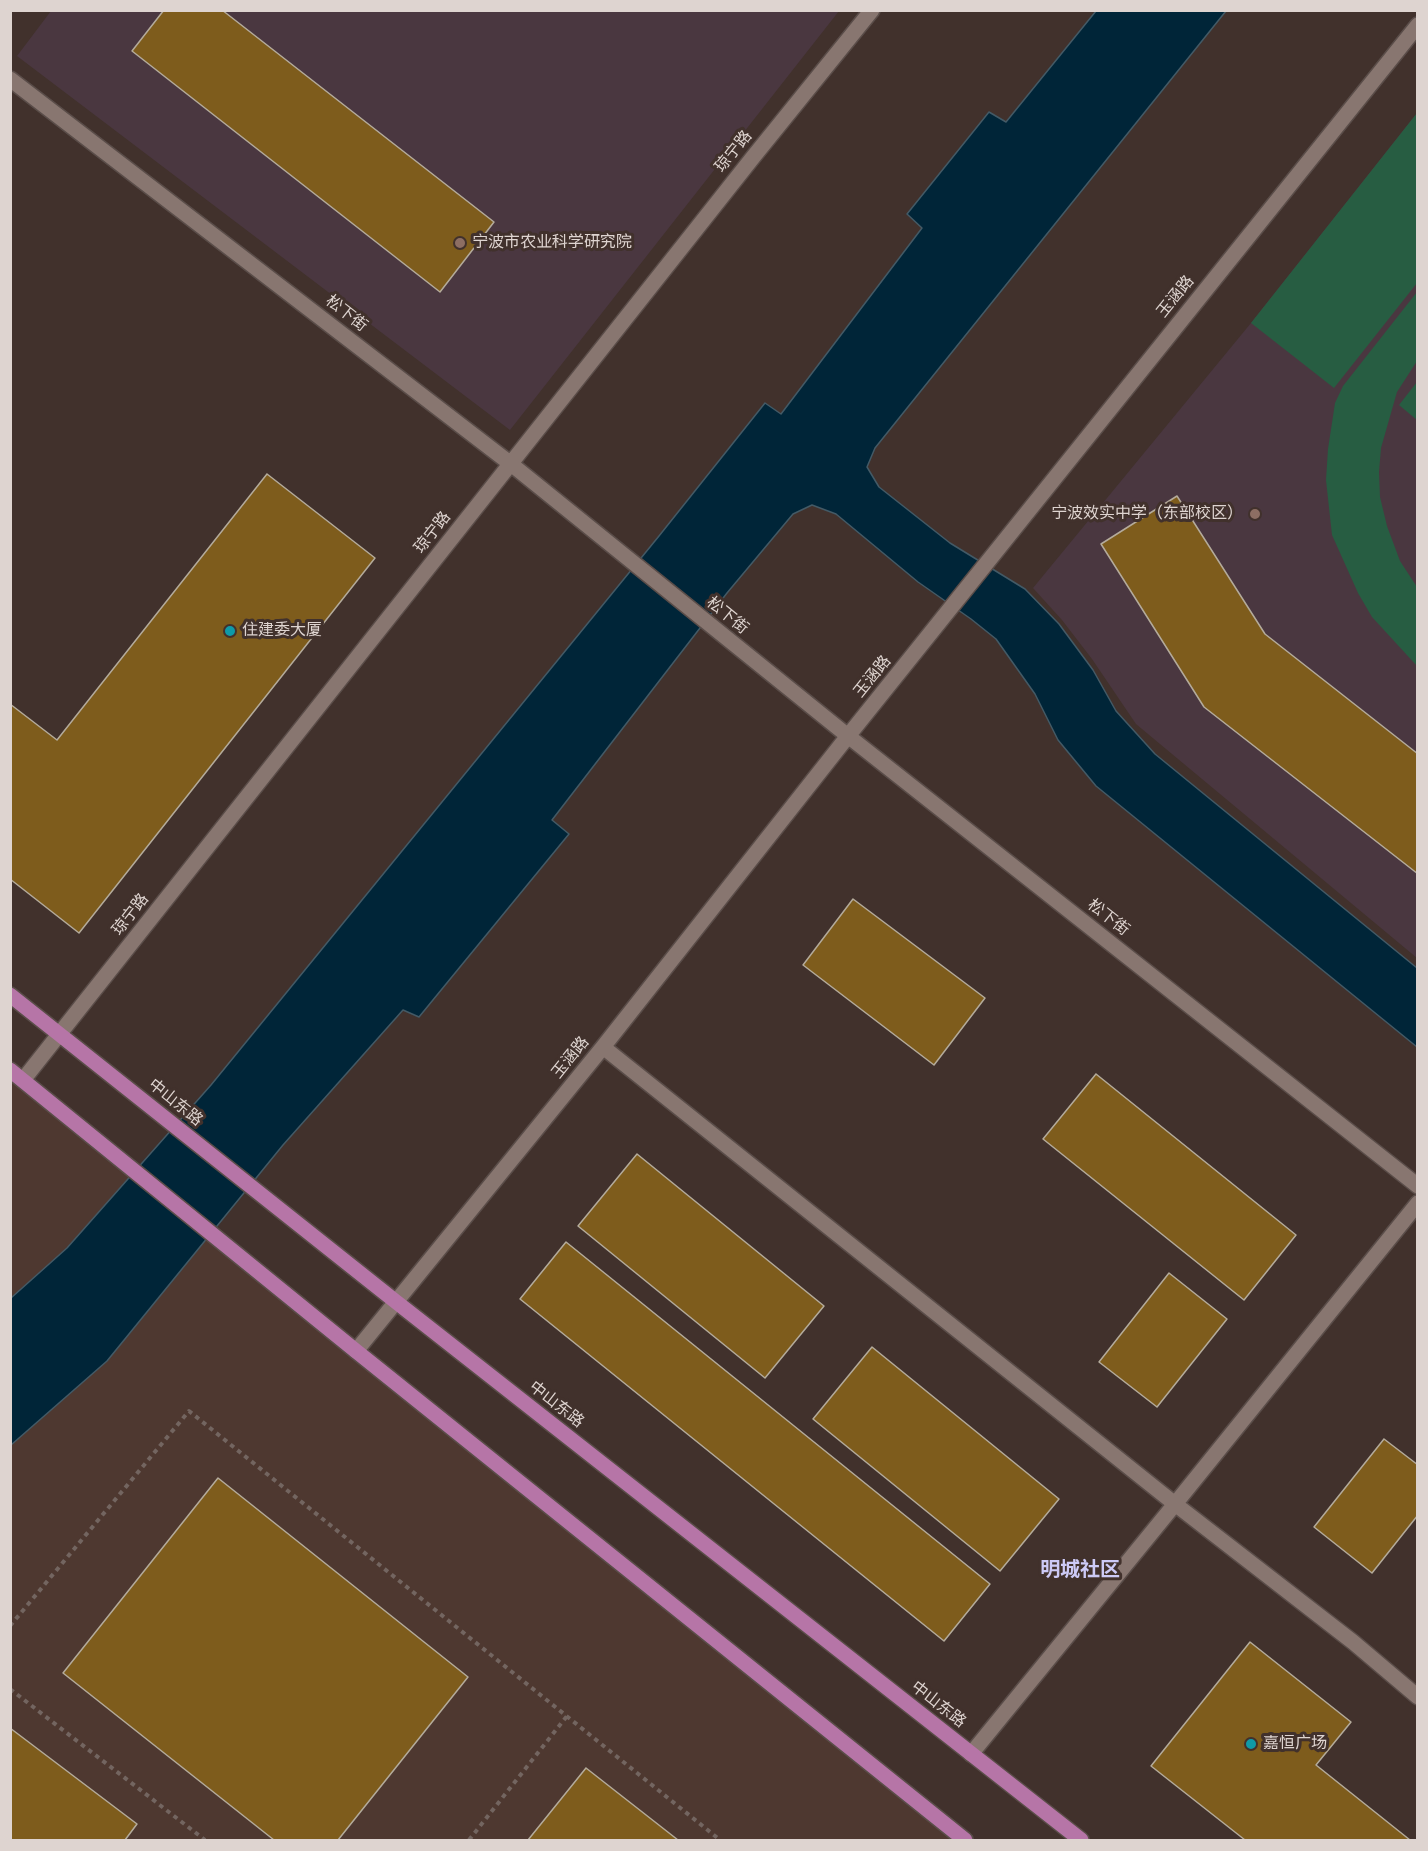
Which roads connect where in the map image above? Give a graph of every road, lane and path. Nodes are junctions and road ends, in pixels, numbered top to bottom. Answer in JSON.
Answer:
{"nodes":[{"id":1,"x":872,"y":10,"type":"edge"},
{"id":2,"x":1418,"y":25,"type":"edge"},
{"id":3,"x":10,"y":79,"type":"edge"},
{"id":4,"x":511,"y":464,"type":"junction"},
{"id":5,"x":848,"y":736,"type":"junction"},
{"id":6,"x":10,"y":995,"type":"edge"},
{"id":7,"x":60,"y":1034,"type":"junction"},
{"id":8,"x":603,"y":1047,"type":"junction"},
{"id":9,"x":10,"y":1070,"type":"edge"},
{"id":10,"x":23,"y":1080,"type":"junction"},
{"id":11,"x":1418,"y":1186,"type":"edge"},
{"id":12,"x":1418,"y":1203,"type":"edge"},
{"id":13,"x":395,"y":1301,"type":"junction"},
{"id":14,"x":356,"y":1351,"type":"junction"},
{"id":15,"x":1175,"y":1504,"type":"junction"},
{"id":16,"x":10,"y":1626,"type":"edge"},
{"id":17,"x":10,"y":1689,"type":"edge"},
{"id":18,"x":1418,"y":1696,"type":"edge"},
{"id":19,"x":567,"y":1716,"type":"junction"},
{"id":20,"x":971,"y":1754,"type":"junction"},
{"id":21,"x":206,"y":1840,"type":"edge"},
{"id":22,"x":469,"y":1840,"type":"edge"},
{"id":23,"x":720,"y":1840,"type":"edge"},
{"id":24,"x":965,"y":1840,"type":"edge"},
{"id":25,"x":1081,"y":1840,"type":"edge"}],
"edges":[{"from":1,"to":4,"type":"street","name":"琼宁路"},
{"from":2,"to":5,"type":"street","name":"玉涵路"},
{"from":3,"to":4,"type":"street","name":"松下街"},
{"from":4,"to":5,"type":"street","name":"松下街"},
{"from":4,"to":7,"type":"street","name":"琼宁路"},
{"from":5,"to":8,"type":"street","name":"玉涵路"},
{"from":5,"to":11,"type":"street","name":"松下街"},
{"from":6,"to":7,"type":"main road","name":"中山东路"},
{"from":7,"to":10,"type":"street","name":"琼宁路"},
{"from":7,"to":13,"type":"main road","name":"中山东路"},
{"from":8,"to":13,"type":"street","name":"玉涵路"},
{"from":8,"to":15,"type":"street"},
{"from":9,"to":10,"type":"main road"},
{"from":10,"to":14,"type":"main road"},
{"from":12,"to":15,"type":"street"},
{"from":13,"to":14,"type":"street","name":"玉涵路"},
{"from":13,"to":20,"type":"main road","name":"中山东路"},
{"from":14,"to":24,"type":"main road"},
{"from":15,"to":18,"type":"street"},
{"from":15,"to":20,"type":"street"},
{"from":16,"to":19,"type":"path"},
{"from":17,"to":21,"type":"path"},
{"from":19,"to":22,"type":"path"},
{"from":19,"to":23,"type":"path"},
{"from":20,"to":25,"type":"main road","name":"中山东路"}]}
